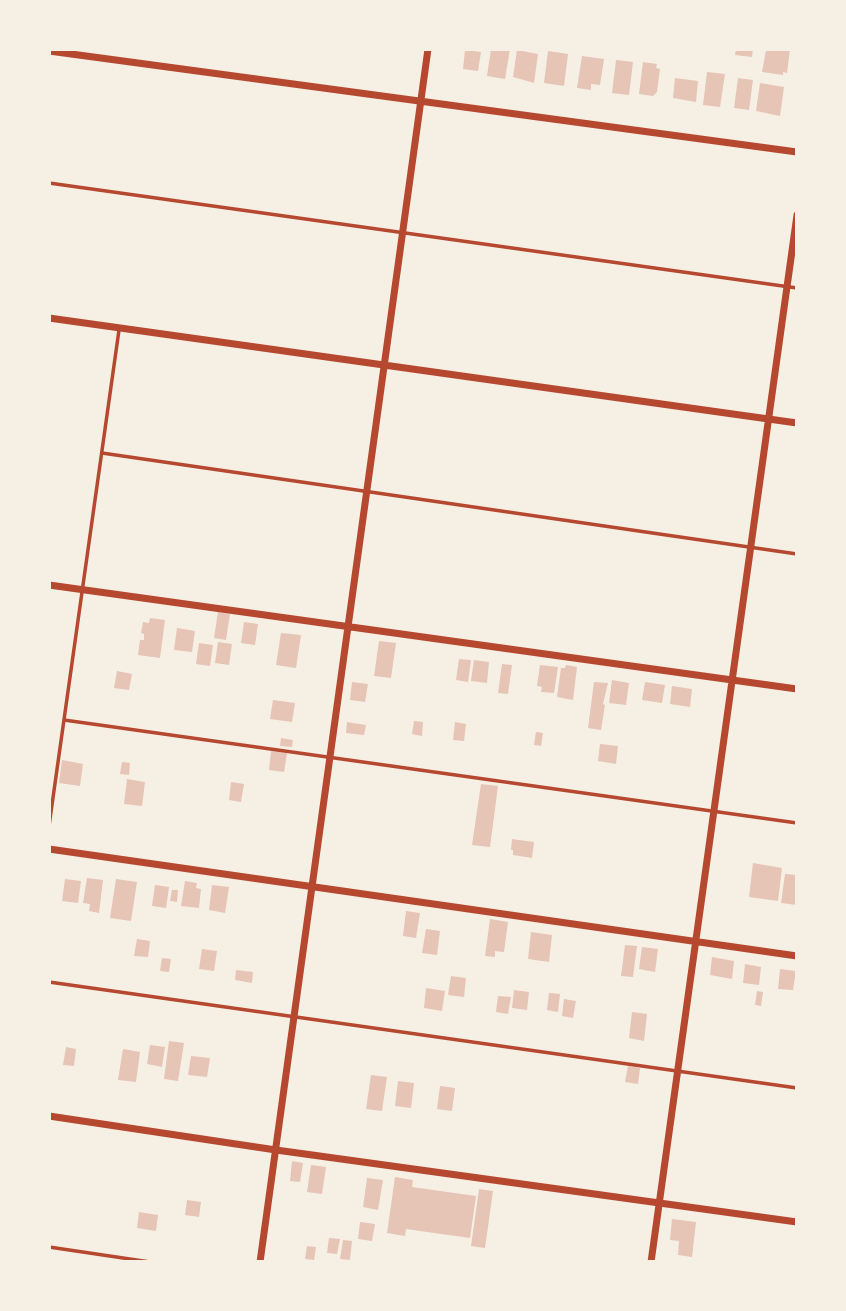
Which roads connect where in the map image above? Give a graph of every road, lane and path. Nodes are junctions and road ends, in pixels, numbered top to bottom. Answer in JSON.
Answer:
{"nodes":[{"id":1,"x":428,"y":49,"type":"edge"},
{"id":2,"x":49,"y":51,"type":"edge"},
{"id":3,"x":420,"y":101,"type":"junction"},
{"id":4,"x":797,"y":152,"type":"edge"},
{"id":5,"x":49,"y":183,"type":"edge"},
{"id":6,"x":797,"y":215,"type":"edge"},
{"id":7,"x":402,"y":232,"type":"junction"},
{"id":8,"x":787,"y":286,"type":"junction"},
{"id":9,"x":797,"y":288,"type":"edge"},
{"id":10,"x":49,"y":318,"type":"edge"},
{"id":11,"x":119,"y":327,"type":"junction"},
{"id":12,"x":384,"y":365,"type":"junction"},
{"id":13,"x":768,"y":419,"type":"junction"},
{"id":14,"x":797,"y":424,"type":"edge"},
{"id":15,"x":102,"y":453,"type":"junction"},
{"id":16,"x":367,"y":491,"type":"junction"},
{"id":17,"x":751,"y":547,"type":"junction"},
{"id":18,"x":797,"y":554,"type":"edge"},
{"id":19,"x":49,"y":585,"type":"edge"},
{"id":20,"x":82,"y":590,"type":"junction"},
{"id":21,"x":348,"y":627,"type":"junction"},
{"id":22,"x":732,"y":680,"type":"junction"},
{"id":23,"x":797,"y":690,"type":"edge"},
{"id":24,"x":64,"y":720,"type":"junction"},
{"id":25,"x":330,"y":757,"type":"junction"},
{"id":26,"x":713,"y":811,"type":"junction"},
{"id":27,"x":797,"y":823,"type":"edge"},
{"id":28,"x":49,"y":826,"type":"edge"},
{"id":29,"x":49,"y":849,"type":"edge"},
{"id":30,"x":312,"y":887,"type":"junction"},
{"id":31,"x":695,"y":942,"type":"junction"},
{"id":32,"x":797,"y":956,"type":"edge"},
{"id":33,"x":49,"y":982,"type":"edge"},
{"id":34,"x":294,"y":1017,"type":"junction"},
{"id":35,"x":677,"y":1071,"type":"junction"},
{"id":36,"x":797,"y":1088,"type":"edge"},
{"id":37,"x":49,"y":1116,"type":"edge"},
{"id":38,"x":276,"y":1150,"type":"junction"},
{"id":39,"x":659,"y":1203,"type":"junction"},
{"id":40,"x":797,"y":1222,"type":"edge"},
{"id":41,"x":49,"y":1247,"type":"edge"},
{"id":42,"x":150,"y":1262,"type":"edge"},
{"id":43,"x":260,"y":1262,"type":"edge"},
{"id":44,"x":650,"y":1262,"type":"edge"}],
"edges":[{"from":1,"to":3,"type":"street"},
{"from":2,"to":3,"type":"street"},
{"from":3,"to":4,"type":"street"},
{"from":3,"to":7,"type":"street"},
{"from":5,"to":7,"type":"lane"},
{"from":6,"to":8,"type":"street"},
{"from":7,"to":8,"type":"lane"},
{"from":7,"to":12,"type":"street"},
{"from":8,"to":9,"type":"lane"},
{"from":8,"to":13,"type":"street"},
{"from":10,"to":11,"type":"street"},
{"from":11,"to":12,"type":"street"},
{"from":11,"to":15,"type":"lane"},
{"from":12,"to":13,"type":"street"},
{"from":12,"to":16,"type":"street"},
{"from":13,"to":14,"type":"street"},
{"from":13,"to":17,"type":"street"},
{"from":15,"to":16,"type":"lane"},
{"from":15,"to":20,"type":"lane"},
{"from":16,"to":17,"type":"lane"},
{"from":16,"to":21,"type":"street"},
{"from":17,"to":18,"type":"lane"},
{"from":17,"to":22,"type":"street"},
{"from":19,"to":20,"type":"street"},
{"from":20,"to":21,"type":"street"},
{"from":20,"to":24,"type":"lane"},
{"from":21,"to":22,"type":"street"},
{"from":21,"to":25,"type":"street"},
{"from":22,"to":23,"type":"street"},
{"from":22,"to":26,"type":"street"},
{"from":24,"to":25,"type":"lane"},
{"from":24,"to":28,"type":"lane"},
{"from":25,"to":26,"type":"lane"},
{"from":25,"to":30,"type":"street"},
{"from":26,"to":27,"type":"lane"},
{"from":26,"to":31,"type":"street"},
{"from":29,"to":30,"type":"street"},
{"from":30,"to":31,"type":"street"},
{"from":30,"to":34,"type":"street"},
{"from":31,"to":32,"type":"street"},
{"from":31,"to":35,"type":"street"},
{"from":33,"to":34,"type":"lane"},
{"from":34,"to":35,"type":"lane"},
{"from":34,"to":38,"type":"street"},
{"from":35,"to":36,"type":"lane"},
{"from":35,"to":39,"type":"street"},
{"from":37,"to":38,"type":"street"},
{"from":38,"to":39,"type":"street"},
{"from":38,"to":43,"type":"street"},
{"from":39,"to":40,"type":"street"},
{"from":39,"to":44,"type":"street"},
{"from":41,"to":42,"type":"lane"}]}
